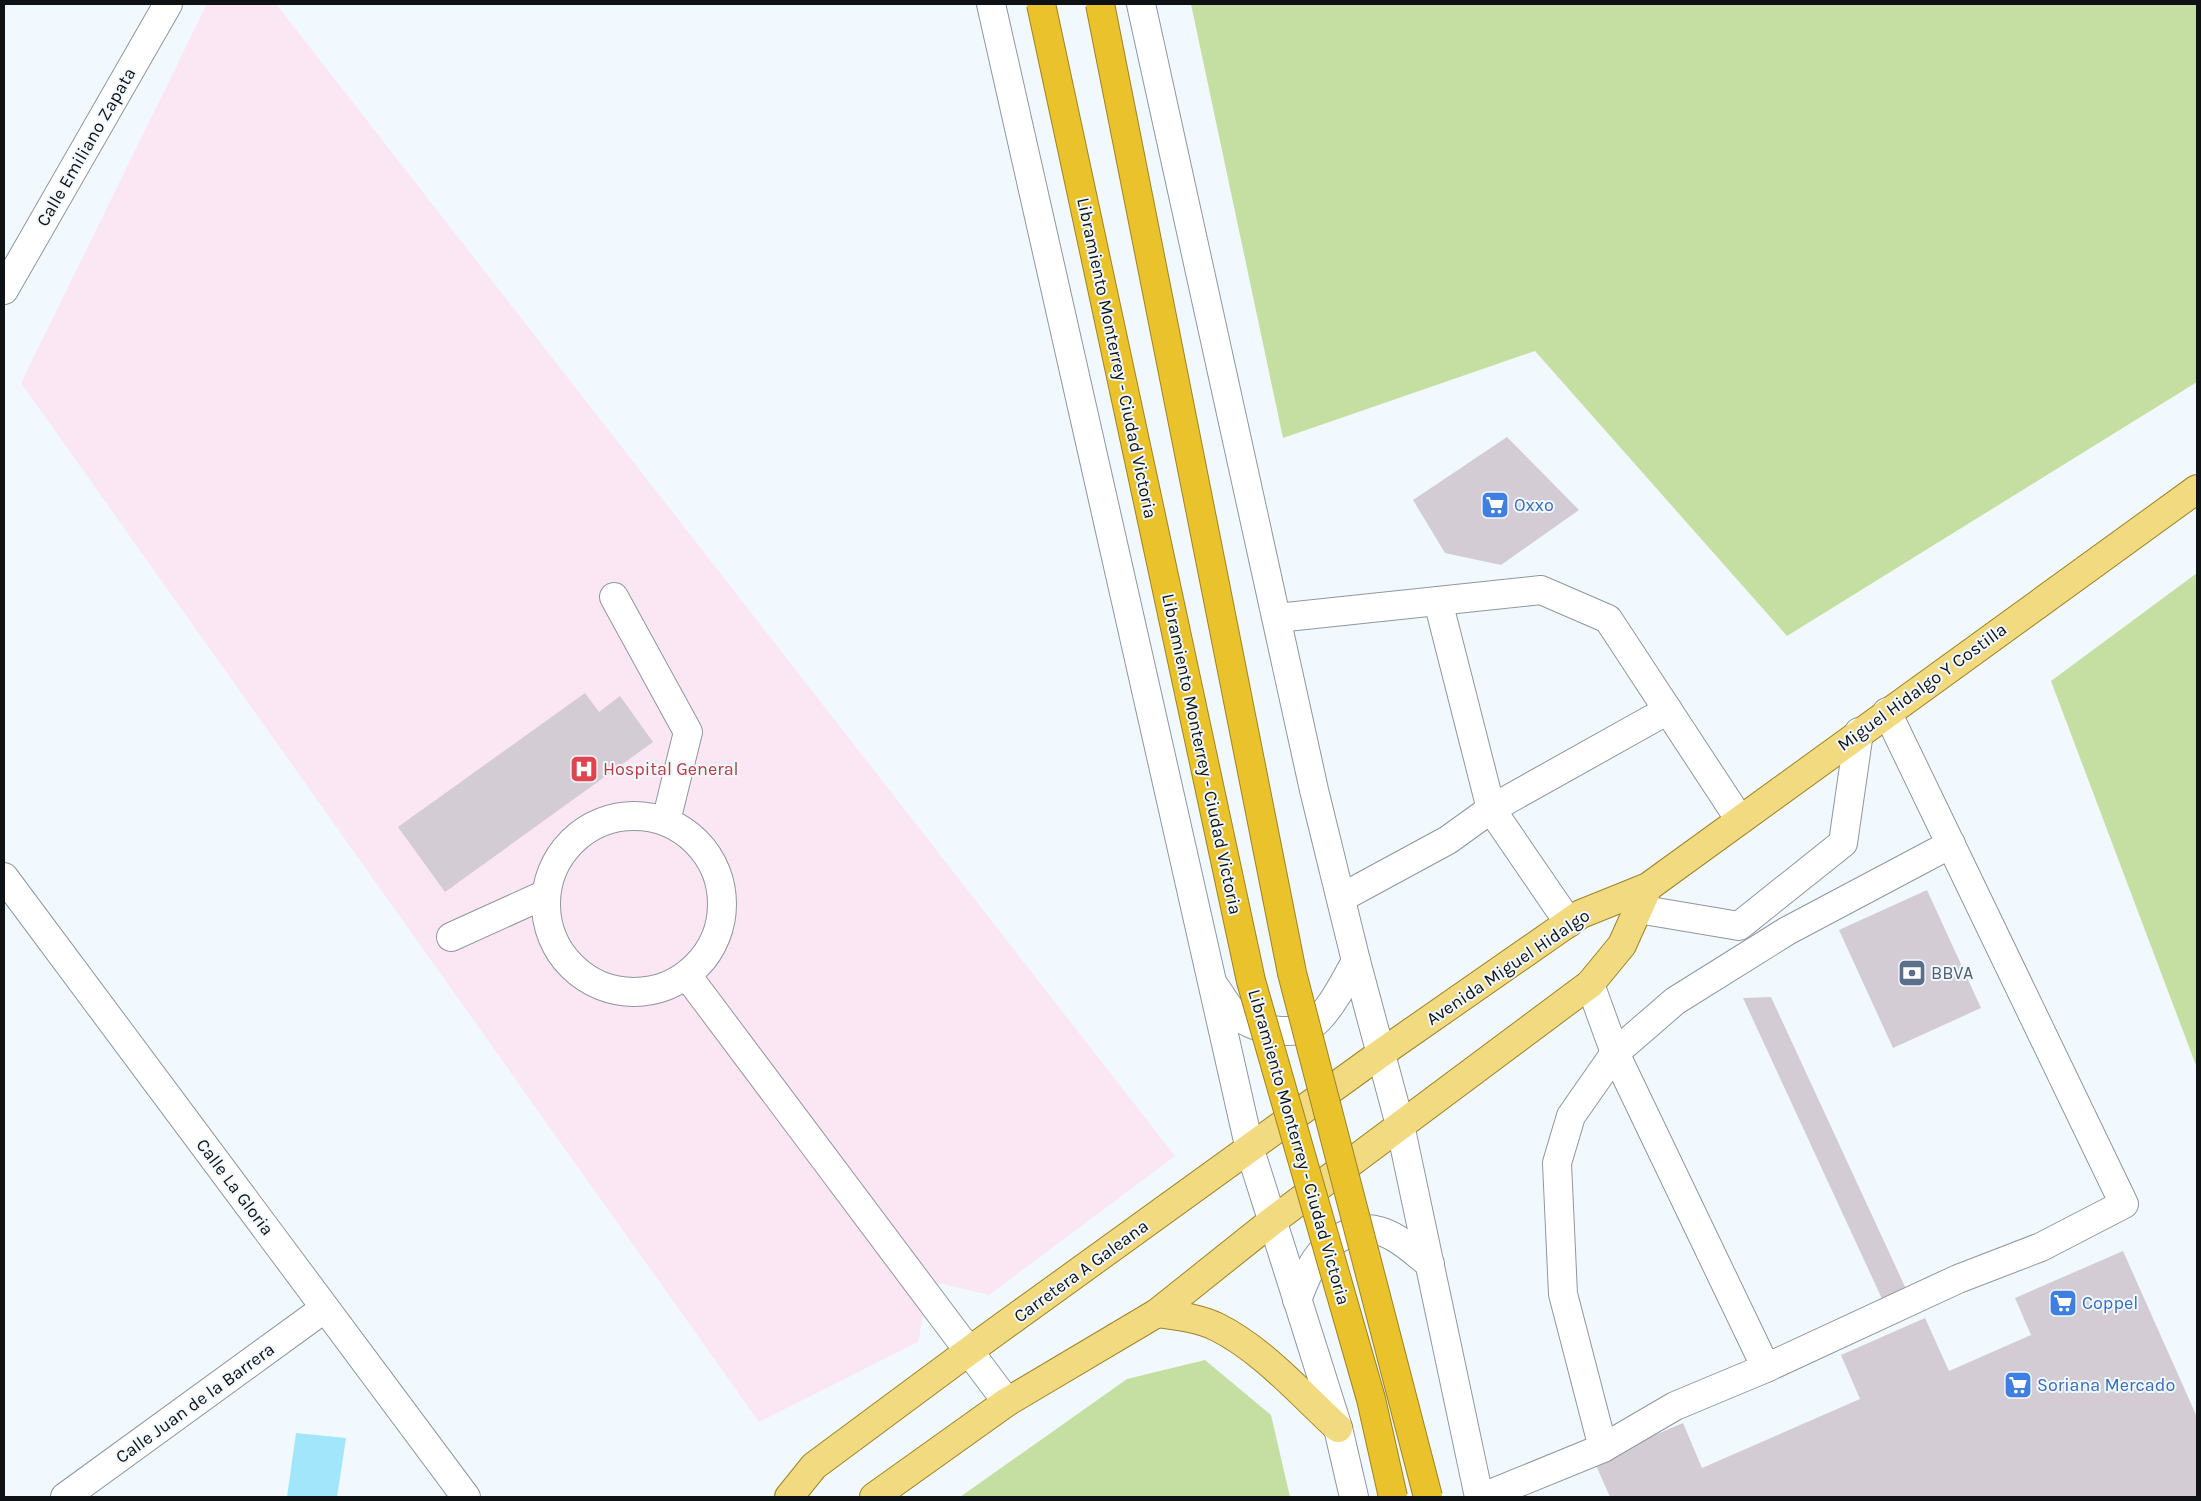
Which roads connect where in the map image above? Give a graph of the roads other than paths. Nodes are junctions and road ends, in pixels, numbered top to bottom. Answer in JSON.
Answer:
{"nodes":[{"id":1,"x":168,"y":4,"type":"edge"},
{"id":2,"x":992,"y":4,"type":"edge"},
{"id":3,"x":1041,"y":4,"type":"edge"},
{"id":4,"x":1100,"y":4,"type":"edge"},
{"id":5,"x":1142,"y":4,"type":"edge"},
{"id":6,"x":4,"y":290,"type":"edge"},
{"id":7,"x":2197,"y":489,"type":"edge"},
{"id":8,"x":614,"y":597,"type":"dead end"},
{"id":9,"x":1438,"y":601,"type":"junction"},
{"id":10,"x":1277,"y":618,"type":"junction"},
{"id":11,"x":1668,"y":710,"type":"junction"},
{"id":12,"x":1887,"y":712,"type":"junction"},
{"id":13,"x":1860,"y":732,"type":"junction"},
{"id":14,"x":1490,"y":809,"type":"junction"},
{"id":15,"x":1740,"y":820,"type":"junction"},
{"id":16,"x":666,"y":821,"type":"junction"},
{"id":17,"x":1951,"y":844,"type":"junction"},
{"id":18,"x":4,"y":877,"type":"edge"},
{"id":19,"x":546,"y":894,"type":"junction"},
{"id":20,"x":1341,"y":898,"type":"junction"},
{"id":21,"x":1643,"y":898,"type":"junction"},
{"id":22,"x":1569,"y":922,"type":"junction"},
{"id":23,"x":451,"y":937,"type":"dead end"},
{"id":24,"x":1356,"y":961,"type":"junction"},
{"id":25,"x":689,"y":978,"type":"junction"},
{"id":26,"x":1210,"y":979,"type":"junction"},
{"id":27,"x":1590,"y":984,"type":"junction"},
{"id":28,"x":1615,"y":1053,"type":"junction"},
{"id":29,"x":1380,"y":1054,"type":"junction"},
{"id":30,"x":1400,"y":1125,"type":"junction"},
{"id":31,"x":1250,"y":1150,"type":"junction"},
{"id":32,"x":1271,"y":1222,"type":"junction"},
{"id":33,"x":1430,"y":1264,"type":"junction"},
{"id":34,"x":1297,"y":1300,"type":"junction"},
{"id":35,"x":325,"y":1308,"type":"junction"},
{"id":36,"x":1157,"y":1313,"type":"junction"},
{"id":37,"x":969,"y":1351,"type":"junction"},
{"id":38,"x":1766,"y":1368,"type":"junction"},
{"id":39,"x":1007,"y":1402,"type":"junction"},
{"id":40,"x":1338,"y":1428,"type":"junction"},
{"id":41,"x":1604,"y":1448,"type":"junction"},
{"id":42,"x":65,"y":1497,"type":"edge"},
{"id":43,"x":466,"y":1497,"type":"edge"},
{"id":44,"x":789,"y":1497,"type":"edge"},
{"id":45,"x":874,"y":1497,"type":"edge"},
{"id":46,"x":1354,"y":1497,"type":"edge"},
{"id":47,"x":1393,"y":1497,"type":"edge"},
{"id":48,"x":1428,"y":1497,"type":"edge"},
{"id":49,"x":1481,"y":1497,"type":"edge"}],
"edges":[{"from":1,"to":6,"type":"street","name":"Calle Emiliano Zapata"},
{"from":2,"to":26,"type":"street"},
{"from":3,"to":47,"type":"highway","name":"Libramiento Monterrey - Ciudad Victoria","bridge":true},
{"from":4,"to":48,"type":"highway","name":"Libramiento Monterrey - Ciudad Victoria","bridge":true},
{"from":5,"to":10,"type":"street"},
{"from":7,"to":12,"type":"main road","name":"Miguel Hidalgo Y Costilla"},
{"from":8,"to":16,"type":"street"},
{"from":9,"to":10,"type":"street"},
{"from":9,"to":11,"type":"street"},
{"from":9,"to":14,"type":"street"},
{"from":10,"to":20,"type":"street"},
{"from":11,"to":14,"type":"street"},
{"from":11,"to":15,"type":"street"},
{"from":12,"to":13,"type":"main road","name":"Miguel Hidalgo Y Costilla"},
{"from":12,"to":17,"type":"street"},
{"from":13,"to":15,"type":"main road","name":"Miguel Hidalgo Y Costilla"},
{"from":13,"to":21,"type":"street"},
{"from":14,"to":20,"type":"street"},
{"from":14,"to":22,"type":"street"},
{"from":15,"to":21,"type":"main road","name":"Miguel Hidalgo Y Costilla"},
{"from":16,"to":19,"type":"street"},
{"from":16,"to":25,"type":"street"},
{"from":17,"to":28,"type":"street"},
{"from":17,"to":38,"type":"street"},
{"from":18,"to":35,"type":"street","name":"Calle La Gloria"},
{"from":19,"to":23,"type":"street"},
{"from":19,"to":25,"type":"street"},
{"from":20,"to":24,"type":"street"},
{"from":21,"to":22,"type":"main road","name":"Avenida Miguel Hidalgo"},
{"from":21,"to":27,"type":"main road"},
{"from":22,"to":29,"type":"main road","name":"Avenida Miguel Hidalgo"},
{"from":24,"to":26,"type":"street"},
{"from":24,"to":29,"type":"street"},
{"from":25,"to":37,"type":"street"},
{"from":26,"to":31,"type":"street"},
{"from":27,"to":28,"type":"street"},
{"from":27,"to":30,"type":"main road"},
{"from":28,"to":38,"type":"street"},
{"from":28,"to":41,"type":"street"},
{"from":29,"to":30,"type":"street"},
{"from":29,"to":31,"type":"main road","name":"Carretera A Galeana"},
{"from":30,"to":32,"type":"main road"},
{"from":30,"to":33,"type":"street"},
{"from":31,"to":32,"type":"street"},
{"from":31,"to":37,"type":"main road","name":"Carretera A Galeana"},
{"from":32,"to":34,"type":"street"},
{"from":32,"to":36,"type":"main road"},
{"from":33,"to":34,"type":"street"},
{"from":33,"to":49,"type":"street"},
{"from":34,"to":40,"type":"street"},
{"from":35,"to":42,"type":"street","name":"Calle Juan de la Barrera"},
{"from":35,"to":43,"type":"street","name":"Calle La Gloria"},
{"from":36,"to":39,"type":"main road"},
{"from":36,"to":40,"type":"main road"},
{"from":37,"to":39,"type":"street"},
{"from":37,"to":44,"type":"main road","name":"Carretera A Galeana"},
{"from":38,"to":41,"type":"street"},
{"from":39,"to":45,"type":"main road"},
{"from":40,"to":46,"type":"street"},
{"from":41,"to":49,"type":"street"}]}
